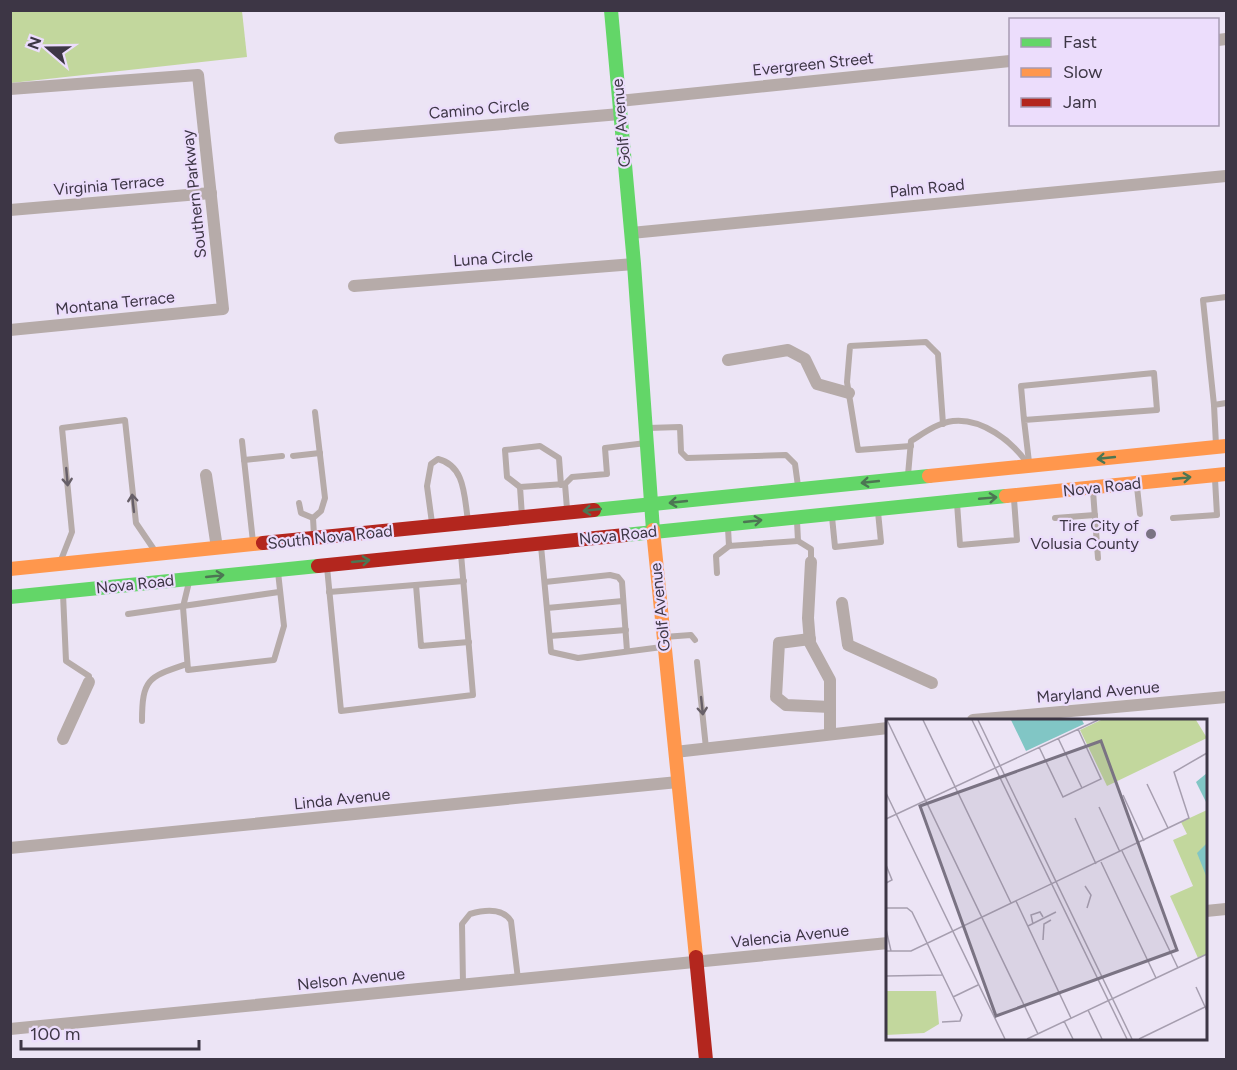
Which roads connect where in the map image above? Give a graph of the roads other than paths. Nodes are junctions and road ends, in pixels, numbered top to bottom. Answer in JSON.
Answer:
{"nodes":[{"id":1,"x":611,"y":10,"type":"edge"},
{"id":2,"x":1009,"y":61,"type":"edge"},
{"id":3,"x":10,"y":89,"type":"edge"},
{"id":4,"x":620,"y":107,"type":"junction"},
{"id":5,"x":340,"y":138,"type":"dead end"},
{"id":6,"x":1227,"y":176,"type":"edge"},
{"id":7,"x":211,"y":193,"type":"junction"},
{"id":8,"x":10,"y":210,"type":"edge"},
{"id":9,"x":632,"y":233,"type":"junction"},
{"id":10,"x":634,"y":264,"type":"junction"},
{"id":11,"x":354,"y":286,"type":"dead end"},
{"id":12,"x":1227,"y":297,"type":"edge"},
{"id":13,"x":223,"y":309,"type":"joint"},
{"id":14,"x":10,"y":330,"type":"edge"},
{"id":15,"x":728,"y":360,"type":"dead end"},
{"id":16,"x":849,"y":393,"type":"junction"},
{"id":17,"x":1227,"y":403,"type":"edge"},
{"id":18,"x":1214,"y":405,"type":"junction"},
{"id":19,"x":315,"y":412,"type":"dead end"},
{"id":20,"x":1024,"y":420,"type":"junction"},
{"id":21,"x":943,"y":424,"type":"junction"},
{"id":22,"x":645,"y":428,"type":"junction"},
{"id":23,"x":242,"y":441,"type":"dead end"},
{"id":24,"x":646,"y":443,"type":"junction"},
{"id":25,"x":911,"y":446,"type":"junction"},
{"id":26,"x":1221,"y":446,"type":"edge"},
{"id":27,"x":320,"y":453,"type":"junction"},
{"id":28,"x":282,"y":456,"type":"dead end"},
{"id":29,"x":293,"y":456,"type":"dead end"},
{"id":30,"x":244,"y":460,"type":"junction"},
{"id":31,"x":1029,"y":466,"type":"junction"},
{"id":32,"x":991,"y":470,"type":"junction"},
{"id":33,"x":1221,"y":474,"type":"edge"},
{"id":34,"x":206,"y":475,"type":"dead end"},
{"id":35,"x":908,"y":478,"type":"junction"},
{"id":36,"x":1136,"y":483,"type":"junction"},
{"id":37,"x":563,"y":484,"type":"junction"},
{"id":38,"x":520,"y":488,"type":"junction"},
{"id":39,"x":1093,"y":488,"type":"junction"},
{"id":40,"x":798,"y":489,"type":"junction"},
{"id":41,"x":1013,"y":495,"type":"junction"},
{"id":42,"x":959,"y":501,"type":"junction"},
{"id":43,"x":299,"y":503,"type":"dead end"},
{"id":44,"x":650,"y":504,"type":"junction"},
{"id":45,"x":878,"y":509,"type":"junction"},
{"id":46,"x":567,"y":513,"type":"junction"},
{"id":47,"x":832,"y":513,"type":"junction"},
{"id":48,"x":1140,"y":514,"type":"dead end"},
{"id":49,"x":1095,"y":515,"type":"junction"},
{"id":50,"x":523,"y":517,"type":"junction"},
{"id":51,"x":796,"y":517,"type":"junction"},
{"id":52,"x":313,"y":518,"type":"junction"},
{"id":53,"x":1055,"y":518,"type":"dead end"},
{"id":54,"x":1173,"y":518,"type":"dead end"},
{"id":55,"x":468,"y":523,"type":"junction"},
{"id":56,"x":728,"y":524,"type":"junction"},
{"id":57,"x":432,"y":526,"type":"junction"},
{"id":58,"x":653,"y":531,"type":"junction"},
{"id":59,"x":314,"y":538,"type":"junction"},
{"id":60,"x":798,"y":541,"type":"junction"},
{"id":61,"x":541,"y":543,"type":"junction"},
{"id":62,"x":254,"y":544,"type":"junction"},
{"id":63,"x":729,"y":546,"type":"junction"},
{"id":64,"x":220,"y":548,"type":"junction"},
{"id":65,"x":461,"y":551,"type":"junction"},
{"id":66,"x":157,"y":554,"type":"junction"},
{"id":67,"x":395,"y":558,"type":"junction"},
{"id":68,"x":1098,"y":558,"type":"dead end"},
{"id":69,"x":812,"y":562,"type":"joint"},
{"id":70,"x":59,"y":564,"type":"junction"},
{"id":71,"x":327,"y":565,"type":"junction"},
{"id":72,"x":10,"y":569,"type":"edge"},
{"id":73,"x":278,"y":570,"type":"junction"},
{"id":74,"x":717,"y":573,"type":"dead end"},
{"id":75,"x":190,"y":579,"type":"junction"},
{"id":76,"x":464,"y":581,"type":"junction"},
{"id":77,"x":545,"y":582,"type":"junction"},
{"id":78,"x":416,"y":585,"type":"junction"},
{"id":79,"x":63,"y":591,"type":"junction"},
{"id":80,"x":330,"y":591,"type":"junction"},
{"id":81,"x":279,"y":592,"type":"junction"},
{"id":82,"x":10,"y":597,"type":"edge"},
{"id":83,"x":623,"y":601,"type":"junction"},
{"id":84,"x":842,"y":603,"type":"dead end"},
{"id":85,"x":183,"y":607,"type":"junction"},
{"id":86,"x":547,"y":608,"type":"junction"},
{"id":87,"x":128,"y":614,"type":"dead end"},
{"id":88,"x":626,"y":630,"type":"junction"},
{"id":89,"x":550,"y":636,"type":"junction"},
{"id":90,"x":810,"y":639,"type":"junction"},
{"id":91,"x":695,"y":640,"type":"dead end"},
{"id":92,"x":469,"y":642,"type":"junction"},
{"id":93,"x":664,"y":642,"type":"junction"},
{"id":94,"x":627,"y":651,"type":"junction"},
{"id":95,"x":697,"y":662,"type":"dead end"},
{"id":96,"x":188,"y":663,"type":"junction"},
{"id":97,"x":89,"y":682,"type":"joint"},
{"id":98,"x":932,"y":683,"type":"dead end"},
{"id":99,"x":1227,"y":697,"type":"edge"},
{"id":100,"x":830,"y":707,"type":"junction"},
{"id":101,"x":984,"y":719,"type":"edge"},
{"id":102,"x":142,"y":721,"type":"dead end"},
{"id":103,"x":886,"y":728,"type":"edge"},
{"id":104,"x":830,"y":734,"type":"junction"},
{"id":105,"x":63,"y":739,"type":"dead end"},
{"id":106,"x":706,"y":749,"type":"junction"},
{"id":107,"x":675,"y":752,"type":"junction"},
{"id":108,"x":678,"y":782,"type":"junction"},
{"id":109,"x":10,"y":848,"type":"edge"},
{"id":110,"x":1227,"y":909,"type":"edge"},
{"id":111,"x":1207,"y":911,"type":"edge"},
{"id":112,"x":886,"y":943,"type":"edge"},
{"id":113,"x":695,"y":962,"type":"junction"},
{"id":114,"x":518,"y":980,"type":"junction"},
{"id":115,"x":463,"y":985,"type":"junction"},
{"id":116,"x":10,"y":1029,"type":"edge"},
{"id":117,"x":706,"y":1059,"type":"edge"}],
"edges":[{"from":1,"to":4,"type":"main road","name":"Golf Avenue"},
{"from":2,"to":4,"type":"street","name":"Evergreen Street"},
{"from":3,"to":7,"type":"street","name":"Southern Parkway"},
{"from":4,"to":5,"type":"street","name":"Camino Circle"},
{"from":4,"to":9,"type":"main road","name":"Golf Avenue"},
{"from":6,"to":9,"type":"street","name":"Palm Road"},
{"from":7,"to":8,"type":"street","name":"Virginia Terrace"},
{"from":7,"to":13,"type":"street","name":"Southern Parkway"},
{"from":9,"to":10,"type":"main road","name":"Golf Avenue"},
{"from":10,"to":11,"type":"street","name":"Luna Circle"},
{"from":10,"to":22,"type":"main road","name":"Golf Avenue"},
{"from":12,"to":18,"type":"lane"},
{"from":13,"to":14,"type":"street","name":"Montana Terrace"},
{"from":15,"to":16,"type":"street"},
{"from":16,"to":21,"type":"lane"},
{"from":16,"to":25,"type":"lane"},
{"from":17,"to":18,"type":"lane"},
{"from":18,"to":26,"type":"lane"},
{"from":19,"to":27,"type":"lane"},
{"from":20,"to":20,"type":"lane"},
{"from":20,"to":31,"type":"lane"},
{"from":21,"to":25,"type":"lane"},
{"from":21,"to":31,"type":"lane"},
{"from":22,"to":24,"type":"main road","name":"Golf Avenue"},
{"from":22,"to":40,"type":"lane"},
{"from":23,"to":30,"type":"lane"},
{"from":24,"to":37,"type":"lane"},
{"from":24,"to":44,"type":"main road","name":"Golf Avenue"},
{"from":25,"to":35,"type":"lane"},
{"from":26,"to":31,"type":"main road","name":"Nova Road","one_way":true},
{"from":27,"to":29,"type":"lane"},
{"from":27,"to":52,"type":"lane"},
{"from":28,"to":30,"type":"lane"},
{"from":30,"to":62,"type":"lane"},
{"from":31,"to":32,"type":"main road","name":"Nova Road"},
{"from":32,"to":35,"type":"main road","name":"Nova Road"},
{"from":32,"to":42,"type":"main road"},
{"from":36,"to":33,"type":"main road","name":"Nova Road","one_way":true},
{"from":33,"to":54,"type":"lane"},
{"from":34,"to":64,"type":"street"},
{"from":35,"to":40,"type":"main road","name":"Nova Road","one_way":true},
{"from":36,"to":39,"type":"main road","name":"Nova Road"},
{"from":36,"to":48,"type":"lane"},
{"from":37,"to":38,"type":"lane"},
{"from":37,"to":38,"type":"lane"},
{"from":37,"to":46,"type":"lane"},
{"from":38,"to":50,"type":"lane"},
{"from":39,"to":41,"type":"main road","name":"Nova Road"},
{"from":39,"to":49,"type":"lane"},
{"from":40,"to":44,"type":"main road","name":"Nova Road","one_way":true},
{"from":42,"to":41,"type":"main road","name":"Nova Road","one_way":true},
{"from":41,"to":42,"type":"lane"},
{"from":42,"to":45,"type":"main road","name":"Nova Road"},
{"from":43,"to":52,"type":"lane"},
{"from":44,"to":46,"type":"main road","name":"South Nova Road","one_way":true},
{"from":44,"to":58,"type":"main road","name":"Golf Avenue"},
{"from":45,"to":47,"type":"main road","name":"Nova Road"},
{"from":45,"to":47,"type":"lane"},
{"from":46,"to":50,"type":"main road","name":"South Nova Road"},
{"from":47,"to":51,"type":"main road","name":"Nova Road"},
{"from":49,"to":53,"type":"lane"},
{"from":49,"to":68,"type":"lane"},
{"from":50,"to":55,"type":"main road","name":"South Nova Road"},
{"from":56,"to":51,"type":"main road","name":"Nova Road","one_way":true},
{"from":51,"to":60,"type":"lane"},
{"from":52,"to":59,"type":"lane"},
{"from":55,"to":57,"type":"main road","name":"South Nova Road"},
{"from":55,"to":57,"type":"lane"},
{"from":56,"to":58,"type":"main road","name":"Nova Road"},
{"from":56,"to":63,"type":"lane"},
{"from":57,"to":59,"type":"main road","name":"South Nova Road"},
{"from":57,"to":67,"type":"main road"},
{"from":58,"to":61,"type":"main road","name":"Nova Road"},
{"from":58,"to":93,"type":"main road","name":"Golf Avenue"},
{"from":59,"to":62,"type":"main road","name":"South Nova Road"},
{"from":60,"to":63,"type":"lane"},
{"from":60,"to":69,"type":"lane"},
{"from":61,"to":65,"type":"main road","name":"Nova Road"},
{"from":61,"to":77,"type":"lane"},
{"from":62,"to":64,"type":"main road","name":"South Nova Road"},
{"from":63,"to":74,"type":"lane"},
{"from":64,"to":66,"type":"main road","name":"South Nova Road"},
{"from":64,"to":75,"type":"main road"},
{"from":65,"to":67,"type":"main road","name":"Nova Road"},
{"from":65,"to":76,"type":"lane"},
{"from":66,"to":70,"type":"main road","name":"South Nova Road"},
{"from":66,"to":70,"type":"lane","one_way":true},
{"from":71,"to":67,"type":"main road","name":"Nova Road","one_way":true},
{"from":69,"to":90,"type":"street"},
{"from":70,"to":72,"type":"main road","name":"South Nova Road"},
{"from":71,"to":73,"type":"main road","name":"Nova Road"},
{"from":71,"to":80,"type":"lane"},
{"from":75,"to":73,"type":"main road","name":"Nova Road","one_way":true},
{"from":73,"to":81,"type":"lane"},
{"from":75,"to":79,"type":"main road","name":"Nova Road"},
{"from":75,"to":85,"type":"lane"},
{"from":76,"to":78,"type":"lane"},
{"from":76,"to":92,"type":"lane"},
{"from":77,"to":83,"type":"lane"},
{"from":77,"to":86,"type":"lane"},
{"from":78,"to":80,"type":"lane"},
{"from":78,"to":92,"type":"lane"},
{"from":79,"to":82,"type":"main road","name":"Nova Road"},
{"from":79,"to":97,"type":"lane"},
{"from":80,"to":92,"type":"lane"},
{"from":81,"to":85,"type":"lane"},
{"from":81,"to":96,"type":"lane"},
{"from":83,"to":86,"type":"lane"},
{"from":83,"to":88,"type":"lane"},
{"from":84,"to":98,"type":"street"},
{"from":85,"to":87,"type":"lane"},
{"from":85,"to":96,"type":"lane"},
{"from":86,"to":89,"type":"lane"},
{"from":88,"to":89,"type":"lane"},
{"from":88,"to":94,"type":"lane"},
{"from":89,"to":94,"type":"lane"},
{"from":90,"to":100,"type":"street"},
{"from":90,"to":100,"type":"street"},
{"from":91,"to":93,"type":"lane"},
{"from":93,"to":94,"type":"lane"},
{"from":93,"to":107,"type":"main road","name":"Golf Avenue"},
{"from":95,"to":106,"type":"lane","one_way":true},
{"from":96,"to":102,"type":"lane"},
{"from":97,"to":105,"type":"street"},
{"from":99,"to":101,"type":"street","name":"Maryland Avenue"},
{"from":100,"to":104,"type":"street"},
{"from":103,"to":104,"type":"street"},
{"from":104,"to":106,"type":"street"},
{"from":106,"to":107,"type":"street"},
{"from":107,"to":108,"type":"main road","name":"Golf Avenue"},
{"from":108,"to":109,"type":"street","name":"Linda Avenue"},
{"from":108,"to":113,"type":"main road","name":"Golf Avenue"},
{"from":110,"to":111,"type":"street"},
{"from":112,"to":113,"type":"street","name":"Valencia Avenue"},
{"from":113,"to":114,"type":"street","name":"Nelson Avenue"},
{"from":113,"to":117,"type":"main road","name":"Golf Avenue"},
{"from":114,"to":115,"type":"street","name":"Nelson Avenue"},
{"from":114,"to":115,"type":"lane"},
{"from":115,"to":116,"type":"street","name":"Nelson Avenue"}]}
